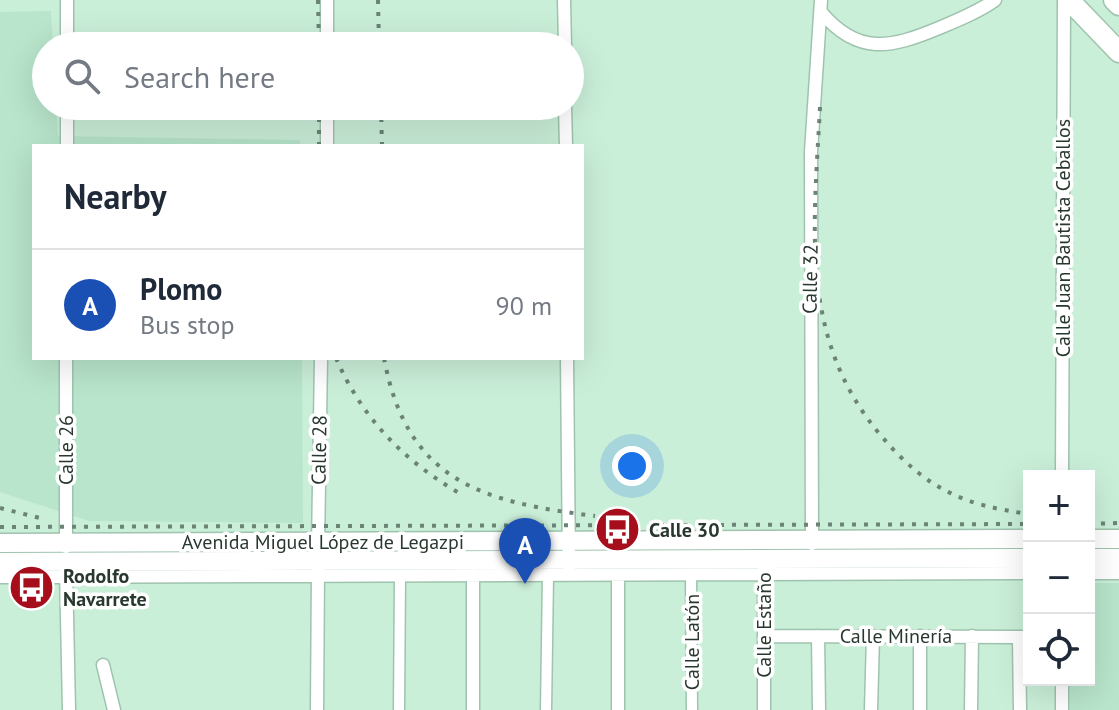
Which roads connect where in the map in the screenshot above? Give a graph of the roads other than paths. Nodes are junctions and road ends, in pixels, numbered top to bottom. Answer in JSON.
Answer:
{"nodes":[{"id":1,"x":67,"y":0,"type":"edge"},
{"id":2,"x":327,"y":0,"type":"edge"},
{"id":3,"x":564,"y":0,"type":"edge"},
{"id":4,"x":995,"y":0,"type":"edge"},
{"id":5,"x":1067,"y":0,"type":"edge"},
{"id":6,"x":1114,"y":0,"type":"edge"},
{"id":7,"x":1119,"y":5,"type":"edge"},
{"id":8,"x":821,"y":6,"type":"edge"},
{"id":9,"x":67,"y":32,"type":"edge"},
{"id":10,"x":327,"y":32,"type":"edge"},
{"id":11,"x":565,"y":32,"type":"edge"},
{"id":12,"x":1119,"y":52,"type":"edge"},
{"id":13,"x":67,"y":120,"type":"edge"},
{"id":14,"x":327,"y":120,"type":"edge"},
{"id":15,"x":565,"y":120,"type":"edge"},
{"id":16,"x":67,"y":144,"type":"edge"},
{"id":17,"x":327,"y":144,"type":"edge"},
{"id":18,"x":566,"y":144,"type":"edge"},
{"id":19,"x":66,"y":360,"type":"edge"},
{"id":20,"x":321,"y":360,"type":"edge"},
{"id":21,"x":567,"y":360,"type":"edge"},
{"id":22,"x":1062,"y":470,"type":"edge"},
{"id":23,"x":812,"y":539,"type":"junction"},
{"id":24,"x":1023,"y":539,"type":"edge"},
{"id":25,"x":1095,"y":539,"type":"edge"},
{"id":26,"x":1119,"y":539,"type":"edge"},
{"id":27,"x":0,"y":543,"type":"edge"},
{"id":28,"x":764,"y":558,"type":"junction"},
{"id":29,"x":1023,"y":558,"type":"edge"},
{"id":30,"x":1095,"y":558,"type":"edge"},
{"id":31,"x":1119,"y":558,"type":"edge"},
{"id":32,"x":318,"y":559,"type":"junction"},
{"id":33,"x":569,"y":559,"type":"junction"},
{"id":34,"x":66,"y":560,"type":"junction"},
{"id":35,"x":0,"y":562,"type":"edge"},
{"id":36,"x":811,"y":566,"type":"junction"},
{"id":37,"x":1023,"y":573,"type":"edge"},
{"id":38,"x":1095,"y":573,"type":"edge"},
{"id":39,"x":1119,"y":573,"type":"edge"},
{"id":40,"x":691,"y":574,"type":"junction"},
{"id":41,"x":400,"y":575,"type":"junction"},
{"id":42,"x":473,"y":575,"type":"junction"},
{"id":43,"x":548,"y":575,"type":"junction"},
{"id":44,"x":618,"y":575,"type":"junction"},
{"id":45,"x":0,"y":577,"type":"edge"},
{"id":46,"x":764,"y":636,"type":"junction"},
{"id":47,"x":818,"y":636,"type":"junction"},
{"id":48,"x":873,"y":636,"type":"junction"},
{"id":49,"x":920,"y":636,"type":"junction"},
{"id":50,"x":972,"y":636,"type":"junction"},
{"id":51,"x":1023,"y":637,"type":"edge"},
{"id":52,"x":1023,"y":655,"type":"edge"},
{"id":53,"x":103,"y":665,"type":"dead end"},
{"id":54,"x":1062,"y":686,"type":"edge"},
{"id":55,"x":69,"y":710,"type":"edge"},
{"id":56,"x":114,"y":710,"type":"edge"},
{"id":57,"x":317,"y":710,"type":"edge"},
{"id":58,"x":399,"y":710,"type":"edge"},
{"id":59,"x":473,"y":710,"type":"edge"},
{"id":60,"x":546,"y":710,"type":"edge"},
{"id":61,"x":618,"y":710,"type":"edge"},
{"id":62,"x":692,"y":710,"type":"edge"},
{"id":63,"x":764,"y":710,"type":"edge"},
{"id":64,"x":819,"y":710,"type":"edge"},
{"id":65,"x":871,"y":710,"type":"edge"},
{"id":66,"x":920,"y":710,"type":"edge"},
{"id":67,"x":971,"y":710,"type":"edge"},
{"id":68,"x":1020,"y":710,"type":"edge"},
{"id":69,"x":1062,"y":710,"type":"edge"}],
"edges":[{"from":1,"to":9,"type":"street"},
{"from":2,"to":10,"type":"street"},
{"from":3,"to":11,"type":"street"},
{"from":4,"to":8,"type":"street"},
{"from":5,"to":12,"type":"main road"},
{"from":5,"to":22,"type":"street","name":"Calle Juan Bautista Ceballos"},
{"from":6,"to":7,"type":"main road"},
{"from":8,"to":23,"type":"street","name":"Calle 32"},
{"from":13,"to":16,"type":"street"},
{"from":14,"to":17,"type":"street"},
{"from":15,"to":18,"type":"street"},
{"from":19,"to":34,"type":"street","name":"Calle 26"},
{"from":20,"to":32,"type":"street","name":"Calle 28"},
{"from":21,"to":33,"type":"street"},
{"from":23,"to":24,"type":"main road","name":"Avenida Miguel López de Legazpi"},
{"from":23,"to":28,"type":"main road","name":"Avenida Miguel López de Legazpi"},
{"from":23,"to":36,"type":"street","name":"Calle 32"},
{"from":25,"to":26,"type":"main road"},
{"from":27,"to":34,"type":"main road","name":"Avenida Miguel López de Legazpi"},
{"from":28,"to":33,"type":"main road","name":"Avenida Miguel López de Legazpi"},
{"from":28,"to":36,"type":"main road","name":"Avenida Miguel López de Legazpi"},
{"from":28,"to":40,"type":"street","name":"Avenida Miguel López de Legazpi"},
{"from":28,"to":46,"type":"street","name":"Calle Estaño"},
{"from":29,"to":36,"type":"main road","name":"Avenida Miguel López de Legazpi"},
{"from":30,"to":31,"type":"main road"},
{"from":32,"to":33,"type":"main road","name":"Avenida Miguel López de Legazpi"},
{"from":32,"to":34,"type":"main road","name":"Avenida Miguel López de Legazpi"},
{"from":32,"to":41,"type":"street","name":"Avenida Miguel López de Legazpi"},
{"from":32,"to":57,"type":"street","name":"Calle 28"},
{"from":33,"to":43,"type":"street","name":"Avenida Miguel López de Legazpi"},
{"from":33,"to":44,"type":"street","name":"Avenida Miguel López de Legazpi"},
{"from":34,"to":35,"type":"main road","name":"Avenida Miguel López de Legazpi"},
{"from":34,"to":45,"type":"street","name":"Avenida Miguel López de Legazpi"},
{"from":34,"to":55,"type":"street","name":"Calle 26"},
{"from":36,"to":37,"type":"street","name":"Avenida Miguel López de Legazpi"},
{"from":38,"to":39,"type":"street"},
{"from":40,"to":44,"type":"street","name":"Avenida Miguel López de Legazpi"},
{"from":40,"to":62,"type":"street","name":"Calle Latón"},
{"from":41,"to":42,"type":"street","name":"Avenida Miguel López de Legazpi"},
{"from":41,"to":58,"type":"street"},
{"from":42,"to":43,"type":"street","name":"Avenida Miguel López de Legazpi"},
{"from":42,"to":59,"type":"street"},
{"from":43,"to":60,"type":"street"},
{"from":44,"to":61,"type":"street"},
{"from":46,"to":47,"type":"street","name":"Calle Minería"},
{"from":46,"to":63,"type":"street","name":"Calle Estaño"},
{"from":47,"to":48,"type":"street","name":"Calle Minería"},
{"from":47,"to":64,"type":"street"},
{"from":48,"to":49,"type":"street","name":"Calle Minería"},
{"from":48,"to":65,"type":"street"},
{"from":49,"to":50,"type":"street","name":"Calle Minería"},
{"from":49,"to":66,"type":"street"},
{"from":50,"to":51,"type":"street","name":"Calle Minería"},
{"from":50,"to":67,"type":"street"},
{"from":52,"to":68,"type":"street"},
{"from":53,"to":56,"type":"street"},
{"from":54,"to":69,"type":"street"}]}
